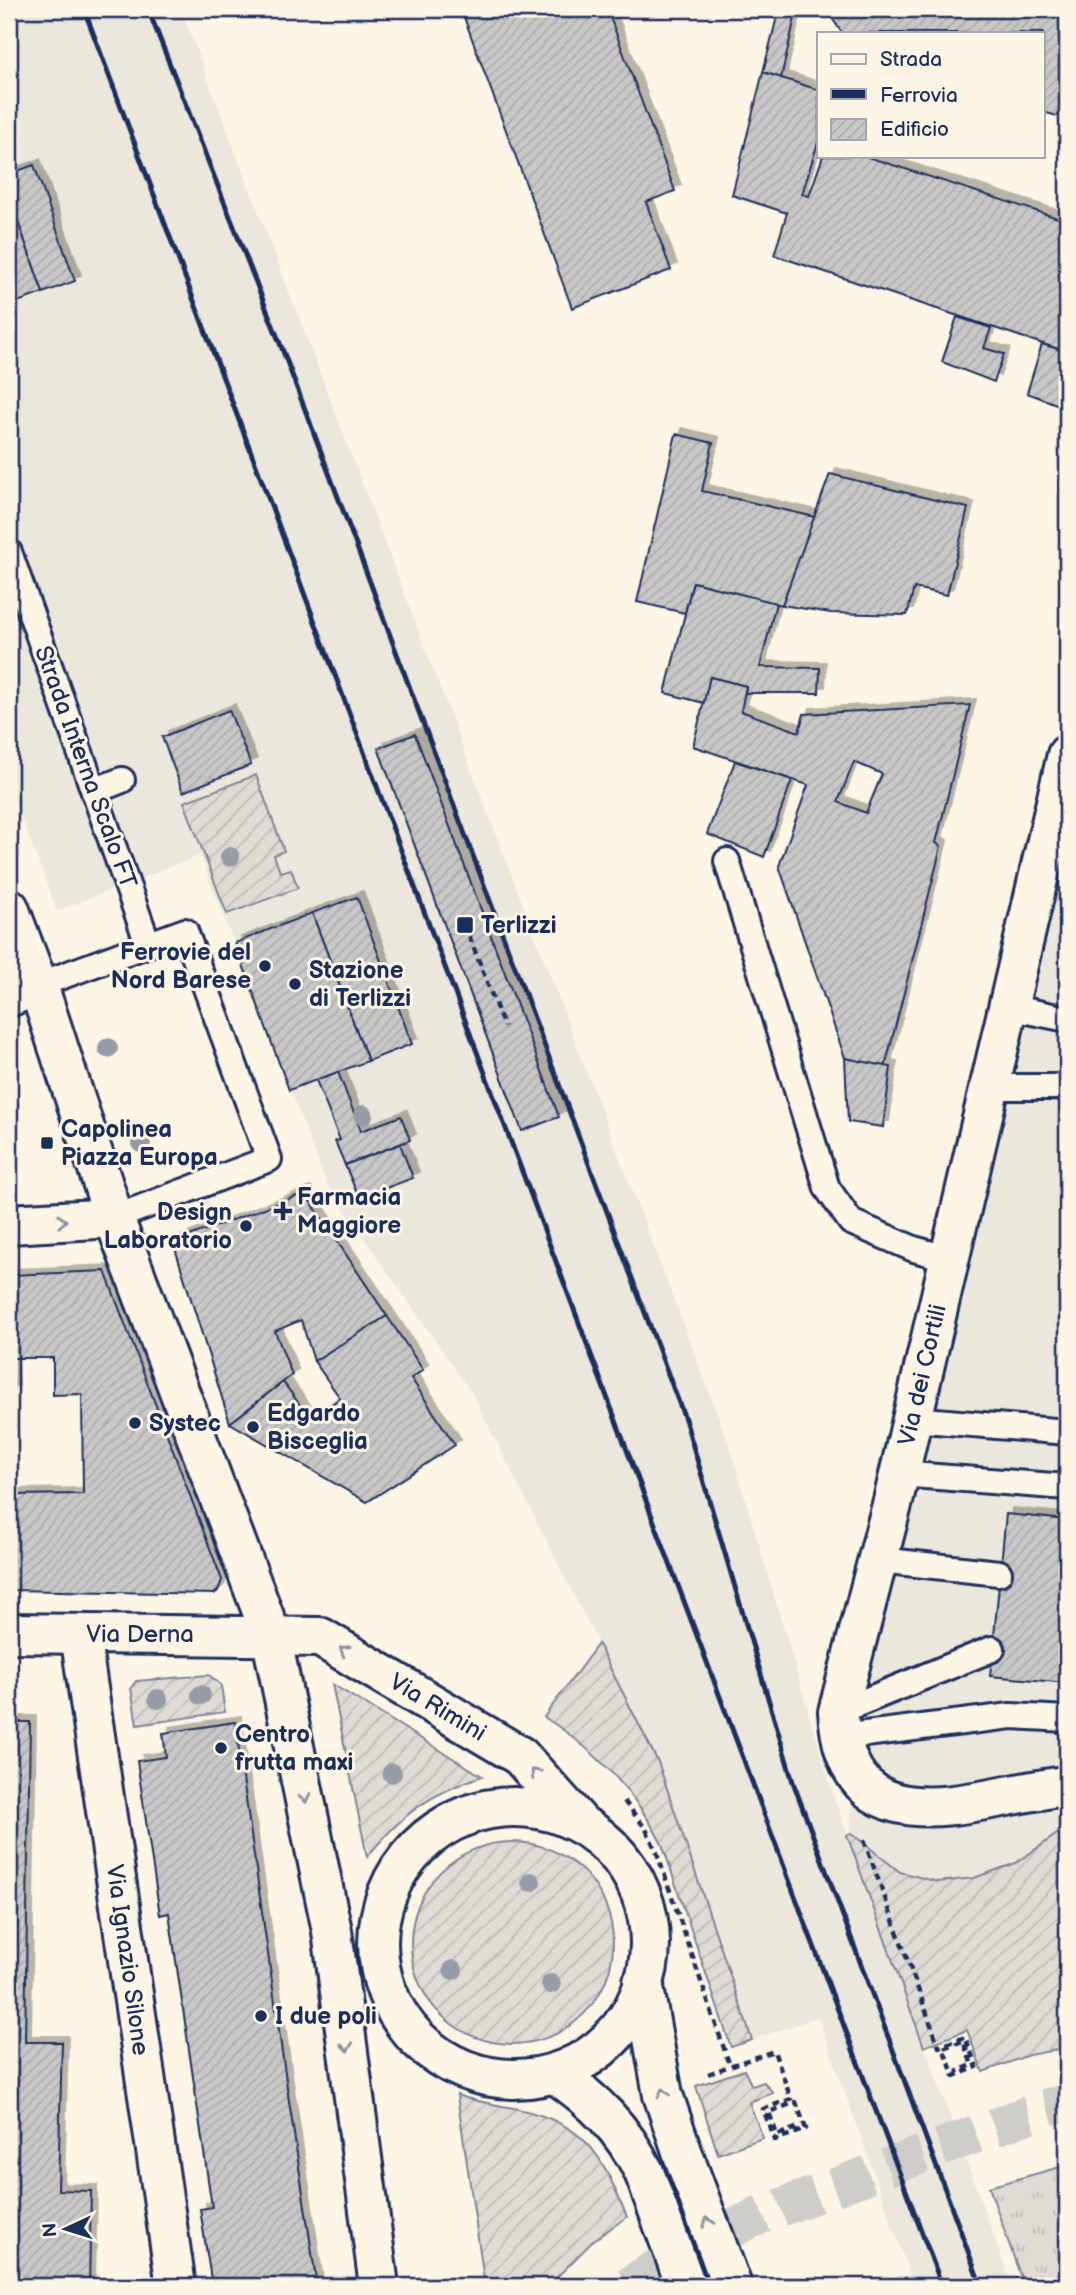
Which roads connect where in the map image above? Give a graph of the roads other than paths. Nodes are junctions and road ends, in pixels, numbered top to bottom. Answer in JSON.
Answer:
{"nodes":[{"id":1,"x":9,"y":552,"type":"edge"},
{"id":2,"x":1067,"y":755,"type":"edge"},
{"id":3,"x":122,"y":780,"type":"dead end"},
{"id":4,"x":94,"y":791,"type":"junction"},
{"id":5,"x":727,"y":861,"type":"dead end"},
{"id":6,"x":9,"y":908,"type":"edge"},
{"id":7,"x":148,"y":944,"type":"junction"},
{"id":8,"x":23,"y":991,"type":"edge"},
{"id":9,"x":1008,"y":1007,"type":"junction"},
{"id":10,"x":1067,"y":1019,"type":"edge"},
{"id":11,"x":990,"y":1087,"type":"junction"},
{"id":12,"x":1067,"y":1087,"type":"edge"},
{"id":13,"x":114,"y":1218,"type":"junction"},
{"id":14,"x":9,"y":1224,"type":"edge"},
{"id":15,"x":950,"y":1259,"type":"junction"},
{"id":16,"x":912,"y":1419,"type":"junction"},
{"id":17,"x":1067,"y":1432,"type":"edge"},
{"id":18,"x":899,"y":1474,"type":"junction"},
{"id":19,"x":1067,"y":1487,"type":"edge"},
{"id":20,"x":879,"y":1560,"type":"junction"},
{"id":21,"x":999,"y":1573,"type":"dead end"},
{"id":22,"x":9,"y":1633,"type":"edge"},
{"id":23,"x":80,"y":1634,"type":"junction"},
{"id":24,"x":271,"y":1635,"type":"junction"},
{"id":25,"x":992,"y":1649,"type":"dead end"},
{"id":26,"x":1067,"y":1719,"type":"edge"},
{"id":27,"x":843,"y":1740,"type":"junction"},
{"id":28,"x":1067,"y":1786,"type":"edge"},
{"id":29,"x":580,"y":1824,"type":"junction"},
{"id":30,"x":332,"y":1931,"type":"junction"},
{"id":31,"x":383,"y":1980,"type":"junction"},
{"id":32,"x":643,"y":1982,"type":"junction"},
{"id":33,"x":554,"y":2073,"type":"junction"},
{"id":34,"x":176,"y":2286,"type":"edge"},
{"id":35,"x":379,"y":2286,"type":"edge"},
{"id":36,"x":686,"y":2286,"type":"edge"},
{"id":37,"x":732,"y":2286,"type":"edge"}],
"edges":[{"from":1,"to":4,"type":"lane","name":"Strada Interna Scalo FT"},
{"from":2,"to":9,"type":"street","name":"Via dei Cortili"},
{"from":3,"to":4,"type":"lane"},
{"from":4,"to":7,"type":"lane","name":"Strada Interna Scalo FT"},
{"from":5,"to":15,"type":"lane"},
{"from":6,"to":8,"type":"street"},
{"from":7,"to":8,"type":"lane"},
{"from":7,"to":13,"type":"lane"},
{"from":8,"to":13,"type":"street"},
{"from":9,"to":10,"type":"lane"},
{"from":9,"to":11,"type":"street","name":"Via dei Cortili"},
{"from":11,"to":12,"type":"lane"},
{"from":11,"to":15,"type":"street","name":"Via dei Cortili"},
{"from":14,"to":13,"type":"street","one_way":true},
{"from":13,"to":24,"type":"street"},
{"from":15,"to":16,"type":"street","name":"Via dei Cortili"},
{"from":16,"to":17,"type":"lane"},
{"from":16,"to":18,"type":"street","name":"Via dei Cortili"},
{"from":18,"to":19,"type":"lane"},
{"from":18,"to":20,"type":"street","name":"Via dei Cortili"},
{"from":20,"to":21,"type":"lane"},
{"from":20,"to":27,"type":"street","name":"Via dei Cortili"},
{"from":22,"to":23,"type":"street","name":"Via Derna"},
{"from":23,"to":24,"type":"street","name":"Via Derna"},
{"from":23,"to":34,"type":"street","name":"Via Ignazio Silone"},
{"from":29,"to":24,"type":"street","name":"Via Rimini","one_way":true},
{"from":24,"to":30,"type":"street","one_way":true},
{"from":25,"to":27,"type":"lane"},
{"from":26,"to":27,"type":"lane"},
{"from":27,"to":28,"type":"street"},
{"from":29,"to":31,"type":"street"},
{"from":29,"to":32,"type":"street"},
{"from":30,"to":31,"type":"street"},
{"from":30,"to":35,"type":"street","one_way":true},
{"from":31,"to":33,"type":"street"},
{"from":32,"to":33,"type":"street"},
{"from":37,"to":32,"type":"street","one_way":true,"bridge":true},
{"from":33,"to":36,"type":"street","bridge":true}]}
